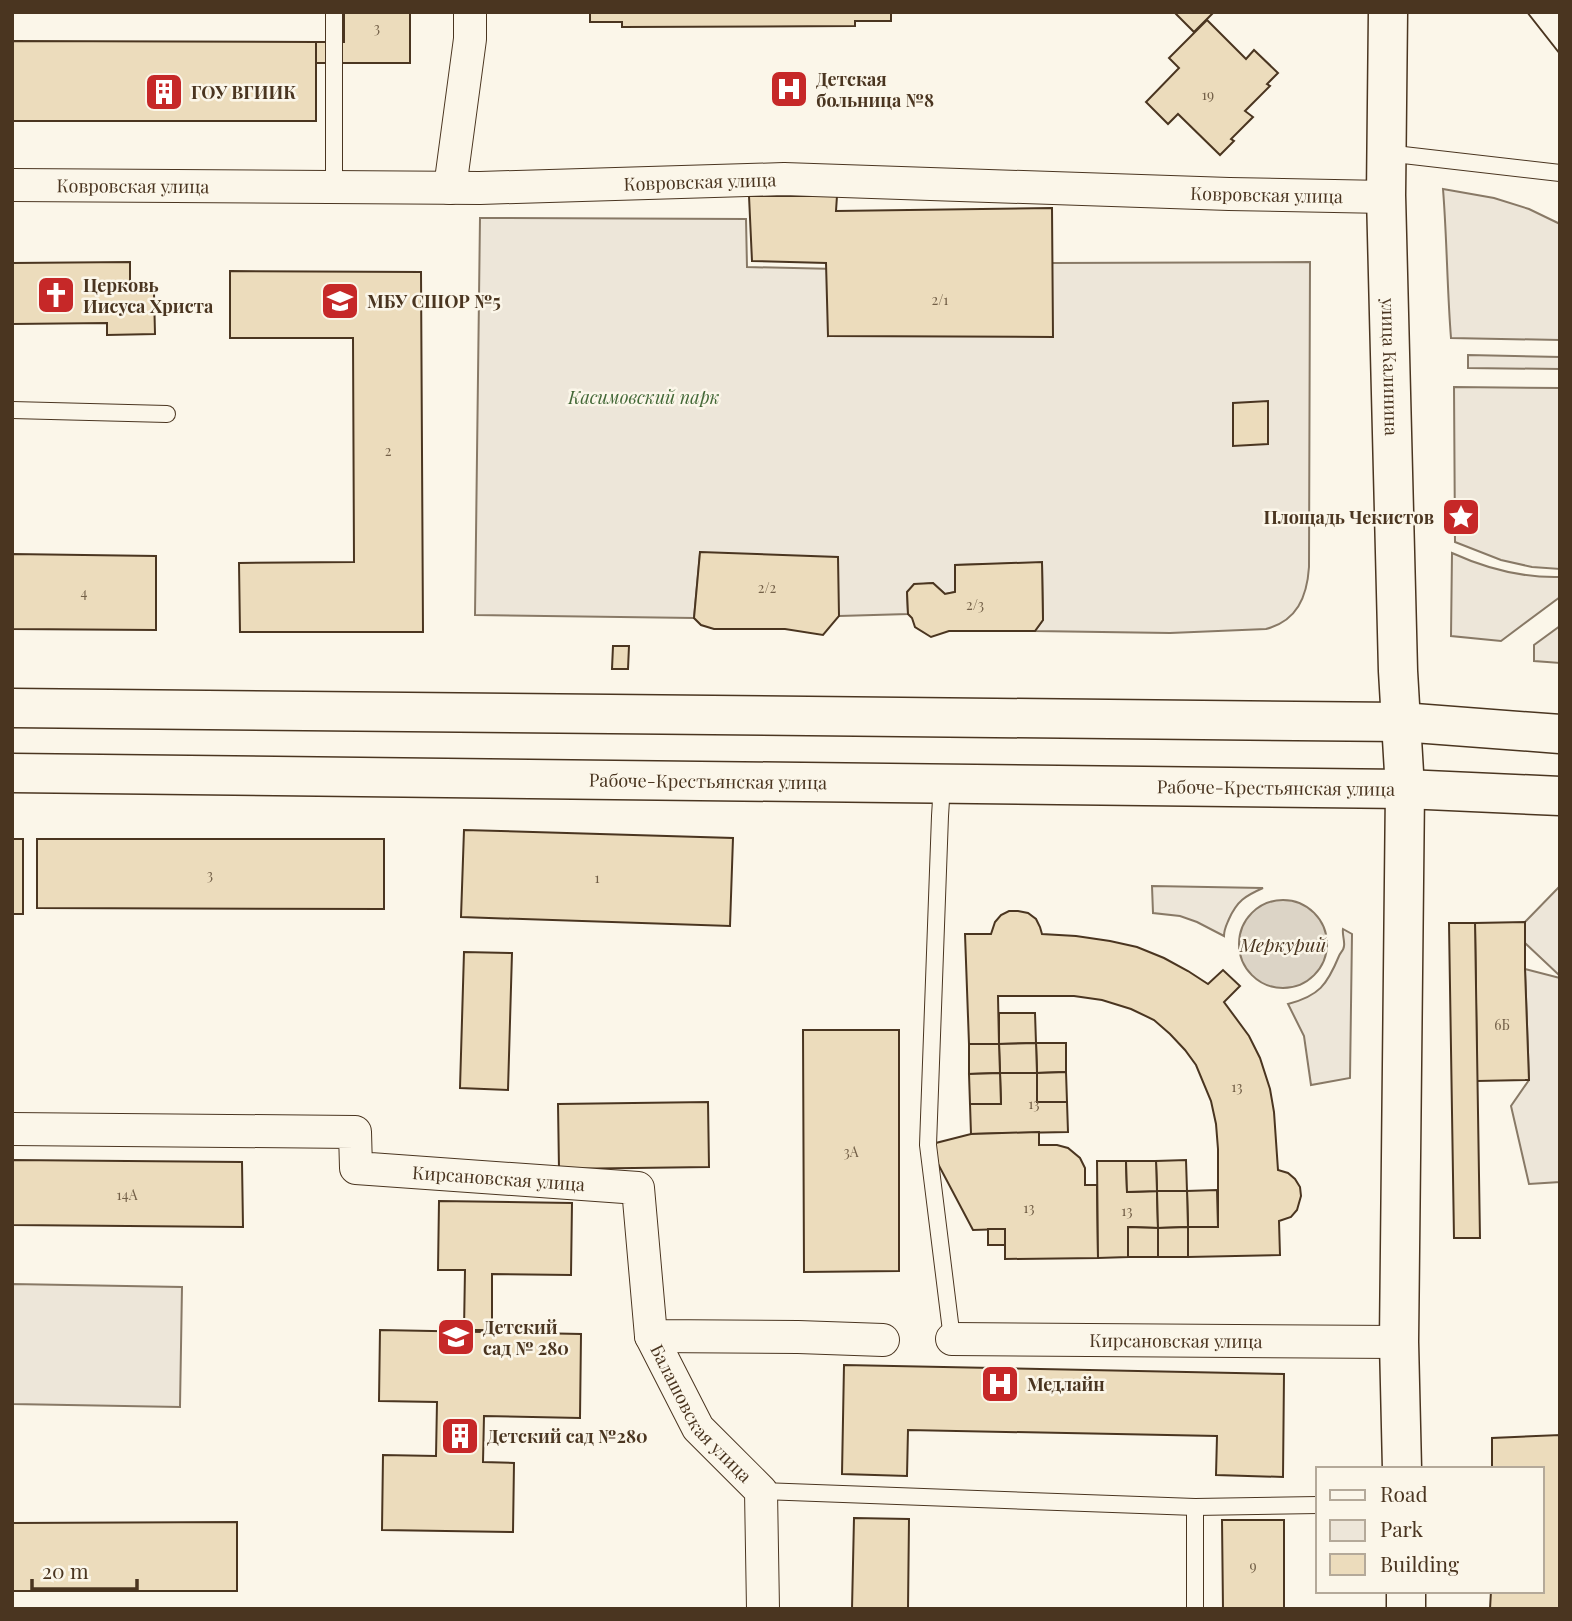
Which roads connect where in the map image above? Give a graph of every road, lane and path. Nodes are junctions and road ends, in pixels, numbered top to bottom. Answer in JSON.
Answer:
{"nodes":[{"id":1,"x":334,"y":12,"type":"edge"},
{"id":2,"x":470,"y":12,"type":"edge"},
{"id":3,"x":1388,"y":12,"type":"edge"},
{"id":4,"x":1386,"y":153,"type":"junction"},
{"id":5,"x":1560,"y":173,"type":"edge"},
{"id":6,"x":12,"y":185,"type":"edge"},
{"id":7,"x":334,"y":187,"type":"junction"},
{"id":8,"x":450,"y":188,"type":"junction"},
{"id":9,"x":1386,"y":195,"type":"junction"},
{"id":10,"x":12,"y":410,"type":"edge"},
{"id":11,"x":167,"y":414,"type":"dead end"},
{"id":12,"x":12,"y":708,"type":"edge"},
{"id":13,"x":1401,"y":722,"type":"junction"},
{"id":14,"x":1560,"y":734,"type":"edge"},
{"id":15,"x":12,"y":773,"type":"edge"},
{"id":16,"x":943,"y":784,"type":"junction"},
{"id":17,"x":1405,"y":789,"type":"junction"},
{"id":18,"x":1560,"y":796,"type":"edge"},
{"id":19,"x":12,"y":1129,"type":"edge"},
{"id":20,"x":651,"y":1336,"type":"junction"},
{"id":21,"x":952,"y":1339,"type":"joint"},
{"id":22,"x":883,"y":1340,"type":"dead end"},
{"id":23,"x":1399,"y":1342,"type":"junction"},
{"id":24,"x":1402,"y":1467,"type":"edge"},
{"id":25,"x":761,"y":1491,"type":"junction"},
{"id":26,"x":1316,"y":1505,"type":"edge"},
{"id":27,"x":1195,"y":1507,"type":"junction"},
{"id":28,"x":763,"y":1609,"type":"edge"},
{"id":29,"x":1195,"y":1609,"type":"edge"}],
"edges":[{"from":1,"to":7,"type":"lane"},
{"from":2,"to":8,"type":"street"},
{"from":3,"to":4,"type":"main road","name":"улица Калинина"},
{"from":4,"to":5,"type":"lane"},
{"from":4,"to":9,"type":"main road","name":"улица Калинина"},
{"from":6,"to":7,"type":"street","name":"Ковровская улица"},
{"from":7,"to":8,"type":"street","name":"Ковровская улица"},
{"from":8,"to":9,"type":"street","name":"Ковровская улица"},
{"from":9,"to":13,"type":"main road","name":"улица Калинина"},
{"from":10,"to":11,"type":"lane"},
{"from":12,"to":13,"type":"main road"},
{"from":13,"to":14,"type":"main road"},
{"from":13,"to":17,"type":"main road","name":"улица Калинина"},
{"from":15,"to":16,"type":"main road","name":"Рабоче-Крестьянская улица"},
{"from":16,"to":17,"type":"main road","name":"Рабоче-Крестьянская улица"},
{"from":16,"to":21,"type":"lane"},
{"from":17,"to":18,"type":"main road","name":"Рабоче-Крестьянская улица"},
{"from":17,"to":23,"type":"main road","name":"улица Калинина"},
{"from":19,"to":20,"type":"street","name":"Кирсановская улица"},
{"from":20,"to":22,"type":"street"},
{"from":20,"to":25,"type":"street","name":"Балашовская улица"},
{"from":21,"to":23,"type":"street","name":"Кирсановская улица"},
{"from":23,"to":24,"type":"main road","name":"улица Калинина"},
{"from":25,"to":27,"type":"lane"},
{"from":25,"to":28,"type":"street","name":"Балашовская улица"},
{"from":26,"to":27,"type":"lane"},
{"from":27,"to":29,"type":"lane"}]}
